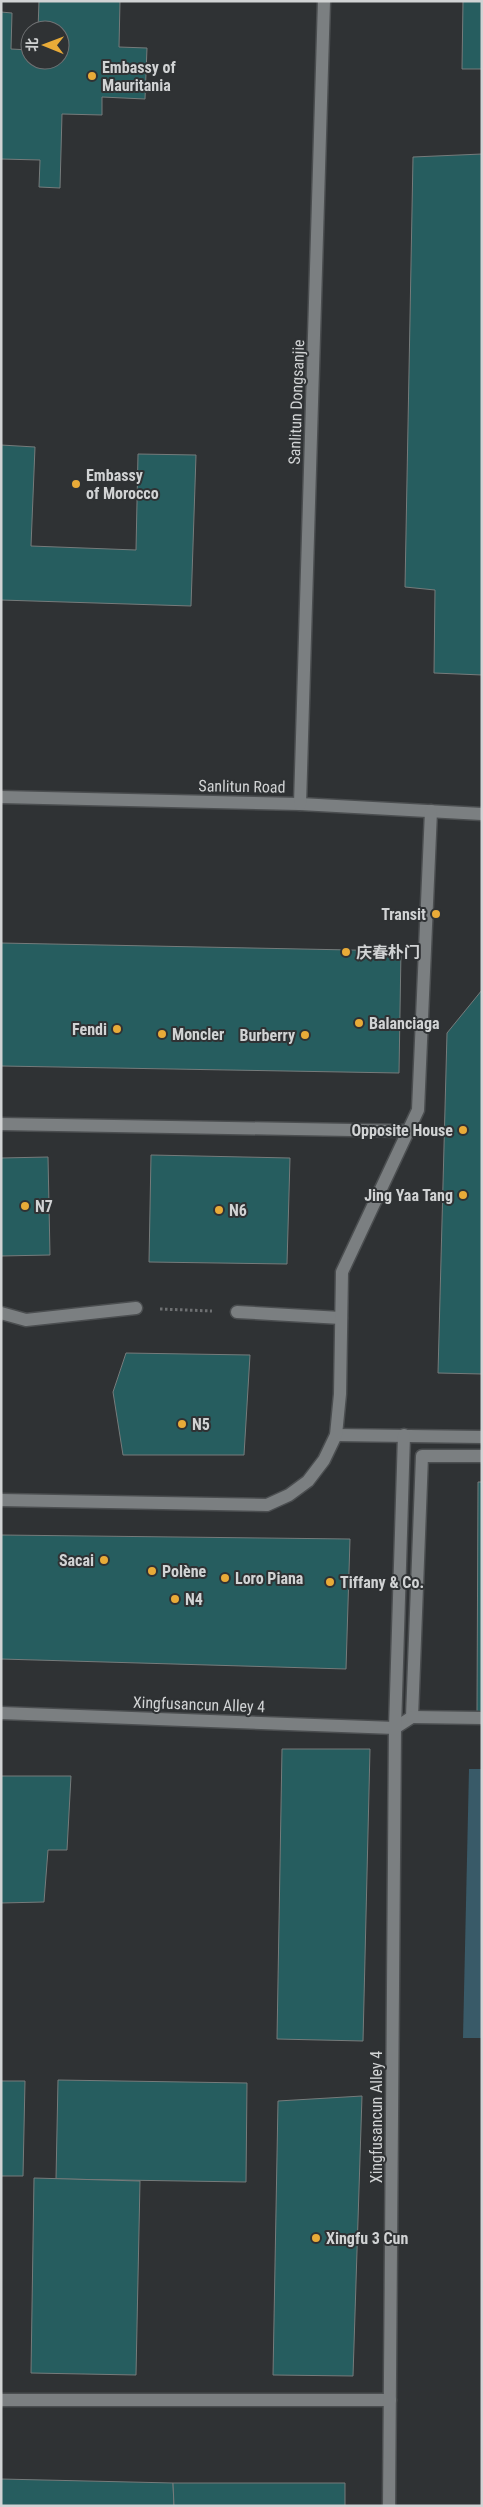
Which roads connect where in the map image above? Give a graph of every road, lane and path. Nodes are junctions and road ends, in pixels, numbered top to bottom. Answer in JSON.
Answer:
{"nodes":[{"id":1,"x":324,"y":1,"type":"edge"},
{"id":2,"x":1,"y":797,"type":"edge"},
{"id":3,"x":300,"y":804,"type":"junction"},
{"id":4,"x":431,"y":811,"type":"junction"},
{"id":5,"x":482,"y":814,"type":"edge"},
{"id":6,"x":1,"y":1124,"type":"edge"},
{"id":7,"x":408,"y":1131,"type":"junction"},
{"id":8,"x":136,"y":1308,"type":"joint"},
{"id":9,"x":237,"y":1312,"type":"joint"},
{"id":10,"x":1,"y":1313,"type":"edge"},
{"id":11,"x":341,"y":1318,"type":"junction"},
{"id":12,"x":336,"y":1435,"type":"junction"},
{"id":13,"x":404,"y":1435,"type":"junction"},
{"id":14,"x":482,"y":1436,"type":"edge"},
{"id":15,"x":482,"y":1456,"type":"edge"},
{"id":16,"x":1,"y":1500,"type":"edge"},
{"id":17,"x":1,"y":1713,"type":"edge"},
{"id":18,"x":412,"y":1717,"type":"junction"},
{"id":19,"x":482,"y":1718,"type":"edge"},
{"id":20,"x":395,"y":1728,"type":"junction"},
{"id":21,"x":1,"y":2400,"type":"edge"},
{"id":22,"x":390,"y":2400,"type":"junction"},
{"id":23,"x":389,"y":2506,"type":"edge"}],
"edges":[{"from":1,"to":3,"type":"street","name":"Sanlitun Dongsanjie"},
{"from":2,"to":3,"type":"street","name":"Sanlitun Road"},
{"from":3,"to":4,"type":"street","name":"Sanlitun Road"},
{"from":4,"to":5,"type":"street","name":"Sanlitun Road"},
{"from":4,"to":7,"type":"street"},
{"from":6,"to":7,"type":"street"},
{"from":7,"to":11,"type":"street"},
{"from":8,"to":9,"type":"path"},
{"from":8,"to":10,"type":"street"},
{"from":9,"to":11,"type":"street"},
{"from":11,"to":12,"type":"street"},
{"from":12,"to":13,"type":"street"},
{"from":12,"to":16,"type":"street"},
{"from":13,"to":14,"type":"street"},
{"from":13,"to":20,"type":"street"},
{"from":15,"to":18,"type":"street"},
{"from":17,"to":20,"type":"street","name":"Xingfusancun Alley 4"},
{"from":18,"to":19,"type":"street"},
{"from":18,"to":20,"type":"street"},
{"from":20,"to":22,"type":"street","name":"Xingfusancun Alley 4"},
{"from":21,"to":22,"type":"street"},
{"from":22,"to":23,"type":"street","name":"Xingfusancun Alley 4"}]}
